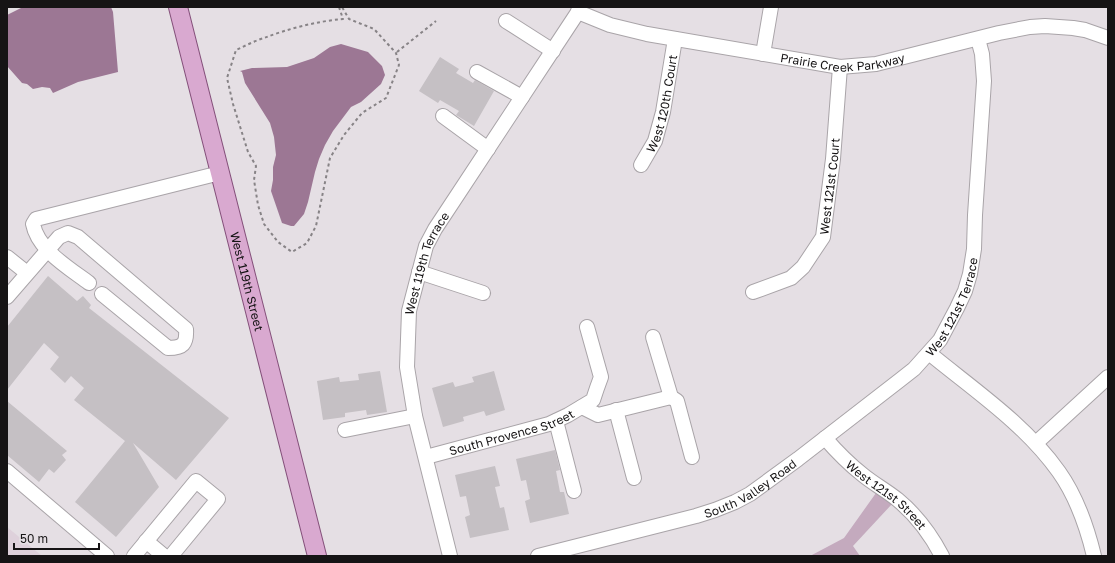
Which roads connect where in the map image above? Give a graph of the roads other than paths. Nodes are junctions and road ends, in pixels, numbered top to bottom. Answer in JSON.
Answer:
{"nodes":[{"id":1,"x":178,"y":7,"type":"edge"},
{"id":2,"x":771,"y":7,"type":"edge"},
{"id":3,"x":578,"y":10,"type":"edge"},
{"id":4,"x":506,"y":21,"type":"dead end"},
{"id":5,"x":1108,"y":38,"type":"edge"},
{"id":6,"x":675,"y":39,"type":"junction"},
{"id":7,"x":978,"y":39,"type":"junction"},
{"id":8,"x":553,"y":51,"type":"junction"},
{"id":9,"x":763,"y":54,"type":"junction"},
{"id":10,"x":840,"y":67,"type":"junction"},
{"id":11,"x":477,"y":72,"type":"dead end"},
{"id":12,"x":522,"y":97,"type":"junction"},
{"id":13,"x":443,"y":116,"type":"dead end"},
{"id":14,"x":488,"y":149,"type":"junction"},
{"id":15,"x":641,"y":165,"type":"dead end"},
{"id":16,"x":220,"y":173,"type":"junction"},
{"id":17,"x":46,"y":250,"type":"junction"},
{"id":18,"x":7,"y":257,"type":"edge"},
{"id":19,"x":419,"y":272,"type":"junction"},
{"id":20,"x":27,"y":273,"type":"junction"},
{"id":21,"x":89,"y":283,"type":"dead end"},
{"id":22,"x":753,"y":292,"type":"dead end"},
{"id":23,"x":483,"y":293,"type":"dead end"},
{"id":24,"x":102,"y":294,"type":"dead end"},
{"id":25,"x":7,"y":297,"type":"edge"},
{"id":26,"x":587,"y":326,"type":"dead end"},
{"id":27,"x":653,"y":337,"type":"dead end"},
{"id":28,"x":929,"y":354,"type":"junction"},
{"id":29,"x":1108,"y":377,"type":"edge"},
{"id":30,"x":670,"y":397,"type":"junction"},
{"id":31,"x":588,"y":403,"type":"junction"},
{"id":32,"x":616,"y":410,"type":"junction"},
{"id":33,"x":415,"y":416,"type":"junction"},
{"id":34,"x":556,"y":421,"type":"junction"},
{"id":35,"x":345,"y":430,"type":"dead end"},
{"id":36,"x":825,"y":438,"type":"junction"},
{"id":37,"x":1036,"y":443,"type":"junction"},
{"id":38,"x":426,"y":457,"type":"junction"},
{"id":39,"x":692,"y":457,"type":"dead end"},
{"id":40,"x":7,"y":470,"type":"edge"},
{"id":41,"x":634,"y":478,"type":"dead end"},
{"id":42,"x":574,"y":491,"type":"dead end"},
{"id":43,"x":146,"y":541,"type":"junction"},
{"id":44,"x":107,"y":556,"type":"edge"},
{"id":45,"x":134,"y":556,"type":"edge"},
{"id":46,"x":164,"y":556,"type":"edge"},
{"id":47,"x":171,"y":556,"type":"edge"},
{"id":48,"x":317,"y":556,"type":"edge"},
{"id":49,"x":450,"y":556,"type":"edge"},
{"id":50,"x":541,"y":556,"type":"edge"},
{"id":51,"x":942,"y":556,"type":"edge"},
{"id":52,"x":1094,"y":556,"type":"edge"}],
"edges":[{"from":1,"to":16,"type":"main road","name":"West 119th Street"},
{"from":2,"to":9,"type":"street"},
{"from":3,"to":6,"type":"street","name":"Prairie Creek Parkway"},
{"from":3,"to":8,"type":"street","name":"West 119th Terrace"},
{"from":4,"to":8,"type":"street"},
{"from":5,"to":7,"type":"street","name":"Prairie Creek Parkway"},
{"from":6,"to":9,"type":"street","name":"Prairie Creek Parkway"},
{"from":6,"to":15,"type":"street","name":"West 120th Court"},
{"from":7,"to":10,"type":"street","name":"Prairie Creek Parkway"},
{"from":7,"to":28,"type":"street","name":"West 121st Terrace"},
{"from":8,"to":12,"type":"street","name":"West 119th Terrace"},
{"from":9,"to":10,"type":"street","name":"Prairie Creek Parkway"},
{"from":10,"to":22,"type":"street","name":"West 121st Court"},
{"from":11,"to":12,"type":"street"},
{"from":12,"to":14,"type":"street","name":"West 119th Terrace"},
{"from":13,"to":14,"type":"street"},
{"from":14,"to":19,"type":"street","name":"West 119th Terrace"},
{"from":16,"to":17,"type":"street"},
{"from":16,"to":48,"type":"main road","name":"West 119th Street"},
{"from":17,"to":20,"type":"street"},
{"from":17,"to":21,"type":"street"},
{"from":17,"to":24,"type":"street"},
{"from":18,"to":20,"type":"street"},
{"from":19,"to":23,"type":"street"},
{"from":19,"to":33,"type":"street","name":"West 119th Terrace"},
{"from":20,"to":25,"type":"street"},
{"from":26,"to":31,"type":"street"},
{"from":27,"to":30,"type":"street"},
{"from":28,"to":36,"type":"street","name":"South Valley Road"},
{"from":28,"to":37,"type":"street","name":"West 121st Terrace"},
{"from":29,"to":37,"type":"street"},
{"from":30,"to":32,"type":"street"},
{"from":30,"to":39,"type":"street"},
{"from":31,"to":32,"type":"street"},
{"from":31,"to":34,"type":"street","name":"South Provence Street"},
{"from":32,"to":41,"type":"street"},
{"from":33,"to":35,"type":"street"},
{"from":33,"to":38,"type":"street","name":"West 119th Terrace"},
{"from":34,"to":38,"type":"street","name":"South Provence Street"},
{"from":34,"to":42,"type":"street"},
{"from":36,"to":50,"type":"street","name":"South Valley Road"},
{"from":36,"to":51,"type":"street","name":"West 121st Street"},
{"from":37,"to":52,"type":"street","name":"West 121st Terrace"},
{"from":38,"to":49,"type":"street","name":"West 119th Terrace"},
{"from":40,"to":44,"type":"street"},
{"from":43,"to":45,"type":"street"},
{"from":43,"to":46,"type":"street"},
{"from":43,"to":47,"type":"street"}]}
